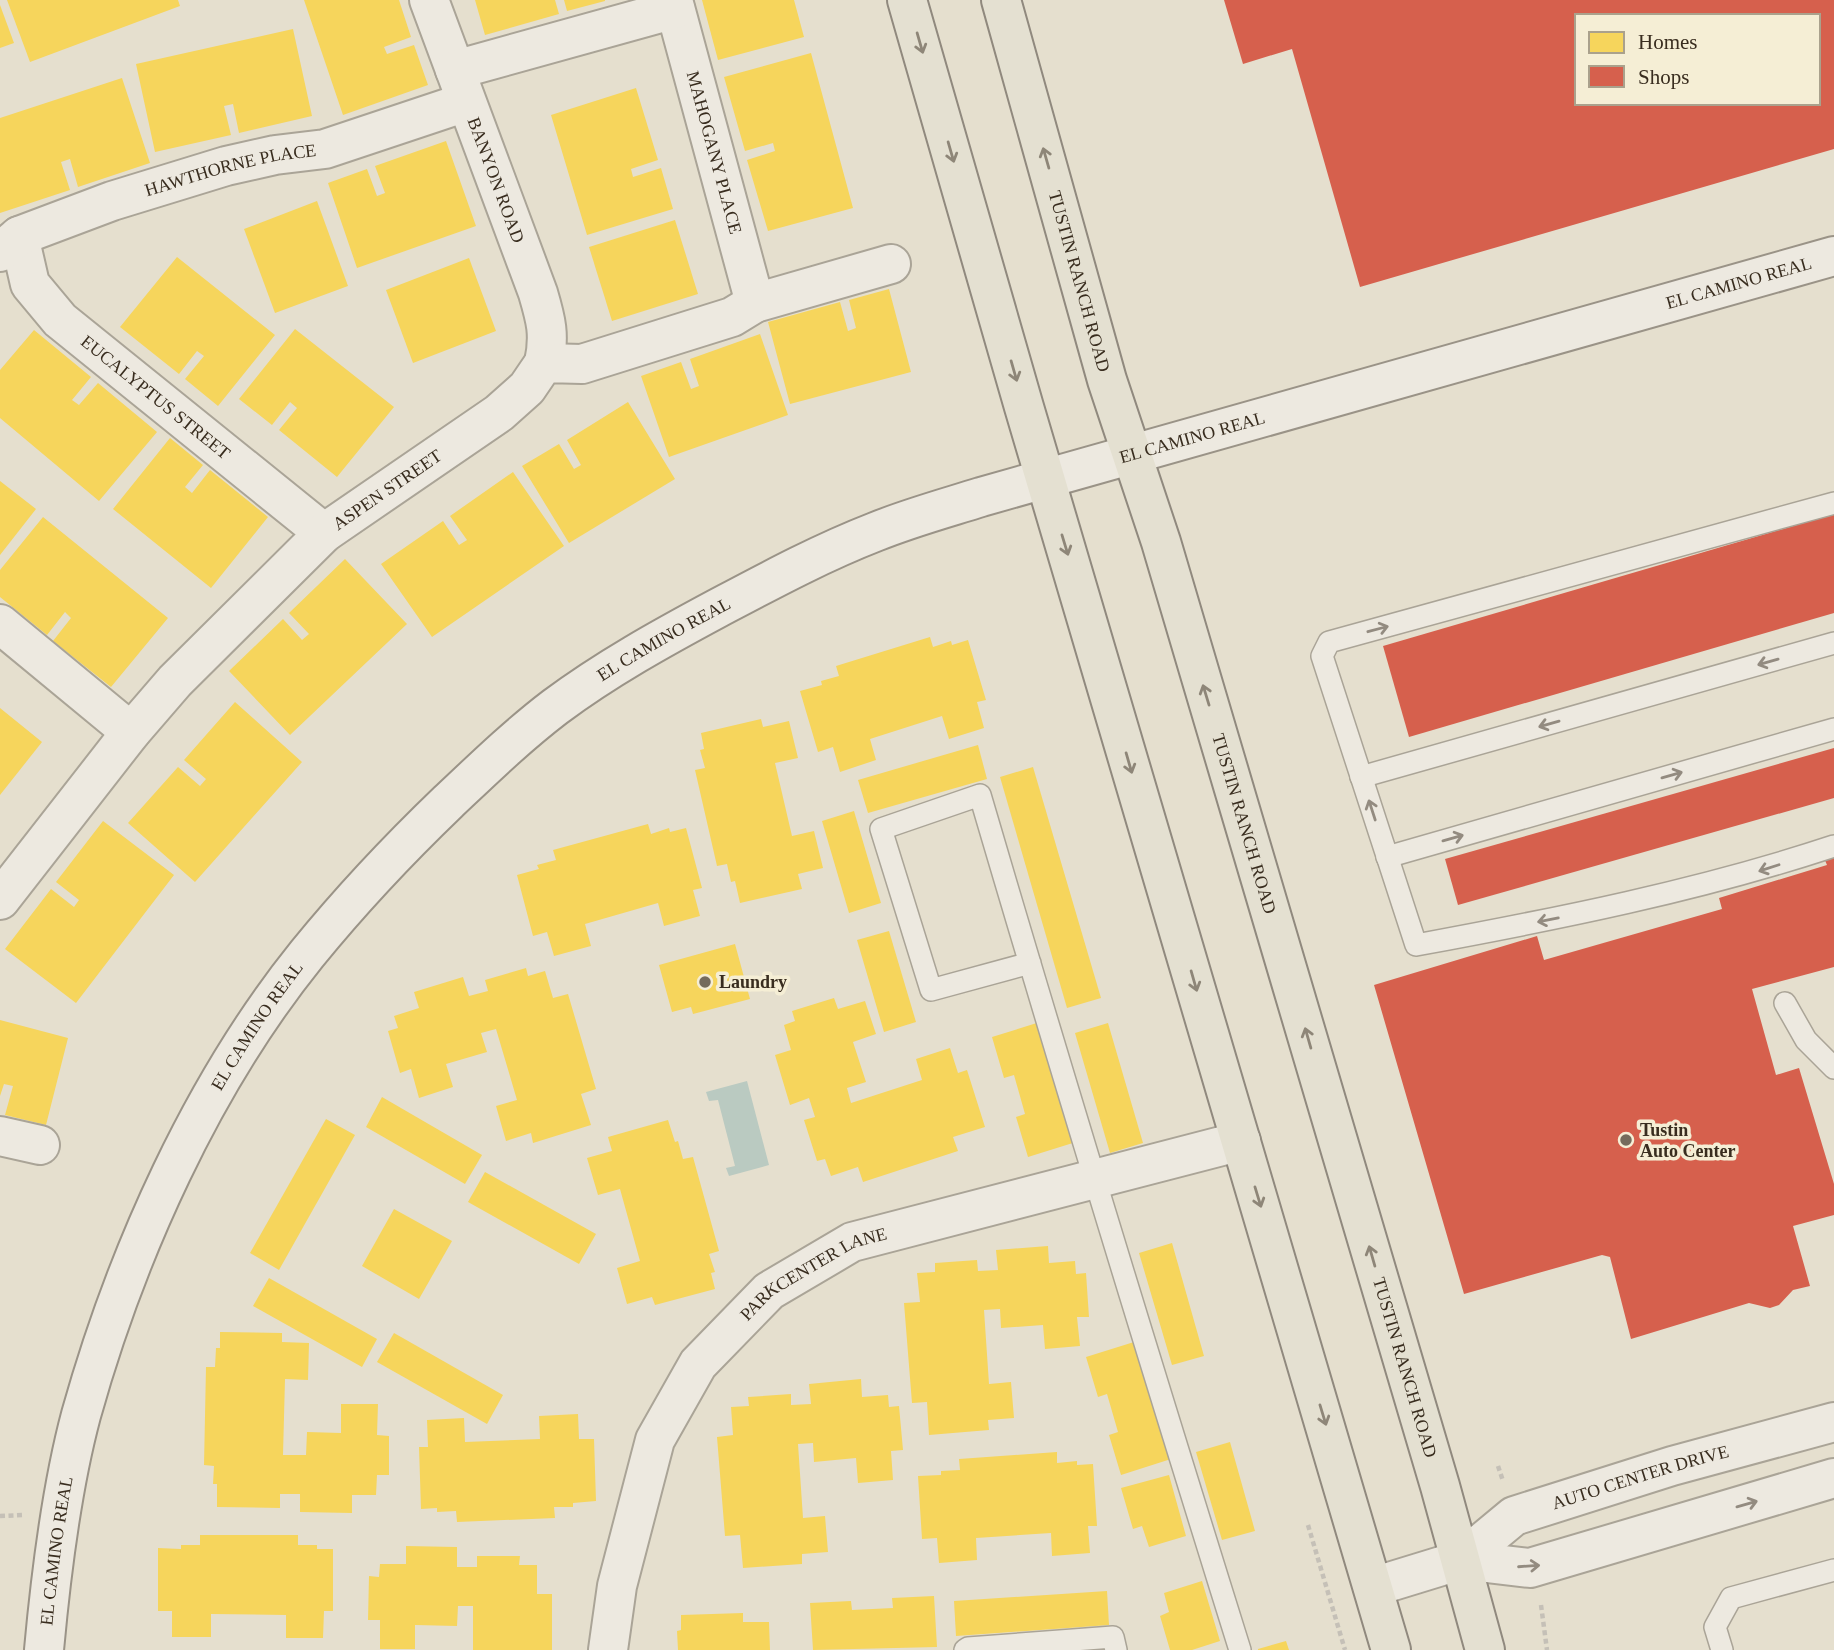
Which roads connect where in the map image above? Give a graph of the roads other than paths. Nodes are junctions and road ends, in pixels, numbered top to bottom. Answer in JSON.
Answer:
{"nodes":[{"id":1,"x":429,"y":0,"type":"edge"},
{"id":2,"x":907,"y":0,"type":"edge"},
{"id":3,"x":1001,"y":0,"type":"edge"},
{"id":4,"x":674,"y":5,"type":"edge"},
{"id":5,"x":460,"y":86,"type":"junction"},
{"id":6,"x":10,"y":244,"type":"edge"},
{"id":7,"x":1834,"y":256,"type":"edge"},
{"id":8,"x":891,"y":264,"type":"dead end"},
{"id":9,"x":755,"y":303,"type":"junction"},
{"id":10,"x":544,"y":363,"type":"junction"},
{"id":11,"x":1132,"y":455,"type":"junction"},
{"id":12,"x":1045,"y":479,"type":"junction"},
{"id":13,"x":1834,"y":503,"type":"edge"},
{"id":14,"x":324,"y":534,"type":"junction"},
{"id":15,"x":0,"y":624,"type":"edge"},
{"id":16,"x":1834,"y":643,"type":"edge"},
{"id":17,"x":1834,"y":729,"type":"edge"},
{"id":18,"x":131,"y":732,"type":"junction"},
{"id":19,"x":1361,"y":777,"type":"junction"},
{"id":20,"x":1834,"y":846,"type":"edge"},
{"id":21,"x":1387,"y":857,"type":"junction"},
{"id":22,"x":0,"y":900,"type":"edge"},
{"id":23,"x":1030,"y":963,"type":"junction"},
{"id":24,"x":1785,"y":1003,"type":"dead end"},
{"id":25,"x":1834,"y":1068,"type":"edge"},
{"id":26,"x":0,"y":1136,"type":"edge"},
{"id":27,"x":1241,"y":1141,"type":"junction"},
{"id":28,"x":40,"y":1144,"type":"dead end"},
{"id":29,"x":1093,"y":1180,"type":"junction"},
{"id":30,"x":1834,"y":1422,"type":"edge"},
{"id":31,"x":1834,"y":1478,"type":"edge"},
{"id":32,"x":1461,"y":1560,"type":"junction"},
{"id":33,"x":1834,"y":1570,"type":"edge"},
{"id":34,"x":1373,"y":1587,"type":"junction"},
{"id":35,"x":44,"y":1650,"type":"edge"},
{"id":36,"x":608,"y":1650,"type":"edge"},
{"id":37,"x":965,"y":1650,"type":"edge"},
{"id":38,"x":1116,"y":1650,"type":"edge"},
{"id":39,"x":1240,"y":1650,"type":"edge"},
{"id":40,"x":1391,"y":1650,"type":"edge"},
{"id":41,"x":1485,"y":1650,"type":"edge"},
{"id":42,"x":1722,"y":1650,"type":"edge"}],
"edges":[{"from":1,"to":5,"type":"street","name":"BANYON ROAD"},
{"from":2,"to":12,"type":"main road","one_way":true},
{"from":11,"to":3,"type":"main road","name":"TUSTIN RANCH ROAD","one_way":true},
{"from":4,"to":5,"type":"street","name":"HAWTHORNE PLACE"},
{"from":4,"to":9,"type":"street","name":"MAHOGANY PLACE"},
{"from":5,"to":6,"type":"street","name":"HAWTHORNE PLACE"},
{"from":5,"to":10,"type":"street","name":"BANYON ROAD"},
{"from":6,"to":14,"type":"street","name":"EUCALYPTUS STREET"},
{"from":7,"to":11,"type":"street","name":"EL CAMINO REAL"},
{"from":8,"to":9,"type":"street"},
{"from":9,"to":10,"type":"street"},
{"from":10,"to":14,"type":"street","name":"ASPEN STREET"},
{"from":11,"to":12,"type":"street","name":"EL CAMINO REAL"},
{"from":32,"to":11,"type":"main road","name":"TUSTIN RANCH ROAD","one_way":true},
{"from":12,"to":27,"type":"main road","one_way":true},
{"from":12,"to":35,"type":"street","name":"EL CAMINO REAL"},
{"from":19,"to":13,"type":"lane","one_way":true},
{"from":14,"to":18,"type":"street","name":"ASPEN STREET"},
{"from":15,"to":18,"type":"street"},
{"from":16,"to":19,"type":"lane","one_way":true},
{"from":21,"to":17,"type":"lane","one_way":true},
{"from":18,"to":22,"type":"street","name":"ASPEN STREET"},
{"from":21,"to":19,"type":"lane","one_way":true},
{"from":20,"to":21,"type":"lane","one_way":true},
{"from":23,"to":23,"type":"lane"},
{"from":23,"to":29,"type":"lane"},
{"from":24,"to":25,"type":"lane"},
{"from":26,"to":28,"type":"street"},
{"from":27,"to":29,"type":"street","name":"PARKCENTER LANE"},
{"from":27,"to":34,"type":"main road","one_way":true},
{"from":29,"to":36,"type":"street","name":"PARKCENTER LANE"},
{"from":29,"to":39,"type":"lane"},
{"from":30,"to":32,"type":"street","name":"AUTO CENTER DRIVE"},
{"from":32,"to":31,"type":"street","name":"AUTO CENTER DRIVE","one_way":true},
{"from":32,"to":34,"type":"street","name":"AUTO CENTER DRIVE"},
{"from":32,"to":41,"type":"main road","name":"TUSTIN RANCH ROAD"},
{"from":33,"to":42,"type":"lane"},
{"from":34,"to":40,"type":"main road"},
{"from":37,"to":38,"type":"lane"}]}
